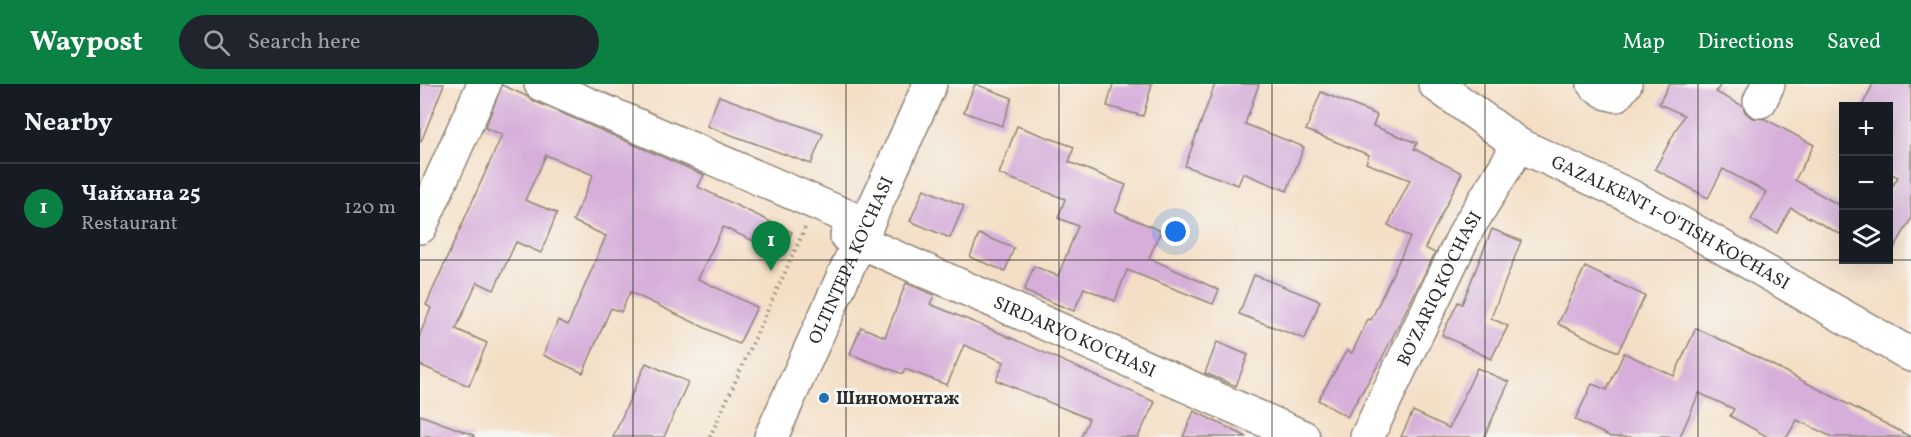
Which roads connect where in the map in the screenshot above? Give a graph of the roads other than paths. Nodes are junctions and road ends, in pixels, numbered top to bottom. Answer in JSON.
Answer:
{"nodes":[{"id":1,"x":484,"y":84,"type":"edge"},
{"id":2,"x":540,"y":84,"type":"edge"},
{"id":3,"x":914,"y":84,"type":"edge"},
{"id":4,"x":930,"y":84,"type":"edge"},
{"id":5,"x":1435,"y":84,"type":"edge"},
{"id":6,"x":1594,"y":84,"type":"edge"},
{"id":7,"x":1625,"y":84,"type":"edge"},
{"id":8,"x":1520,"y":145,"type":"junction"},
{"id":9,"x":420,"y":227,"type":"edge"},
{"id":10,"x":857,"y":231,"type":"junction"},
{"id":11,"x":1911,"y":355,"type":"edge"},
{"id":12,"x":757,"y":437,"type":"edge"},
{"id":13,"x":771,"y":437,"type":"edge"},
{"id":14,"x":1303,"y":437,"type":"edge"},
{"id":15,"x":1367,"y":437,"type":"edge"}],
"edges":[{"from":1,"to":9,"type":"street"},
{"from":2,"to":10,"type":"street","name":"SIRDARYO KO'CHASI"},
{"from":3,"to":10,"type":"street","name":"OLTINTEPA KO'CHASI"},
{"from":4,"to":10,"type":"street","name":"OLTINTEPA KO'CHASI"},
{"from":5,"to":8,"type":"street","name":"GAZALKENT 1-O'TISH KO'CHASI"},
{"from":6,"to":7,"type":"street"},
{"from":8,"to":11,"type":"street","name":"GAZALKENT 1-O'TISH KO'CHASI"},
{"from":8,"to":15,"type":"street","name":"BO'ZARIQ KO'CHASI"},
{"from":10,"to":12,"type":"street","name":"OLTINTEPA KO'CHASI"},
{"from":10,"to":13,"type":"street","name":"OLTINTEPA KO'CHASI"},
{"from":10,"to":14,"type":"street","name":"SIRDARYO KO'CHASI"}]}
